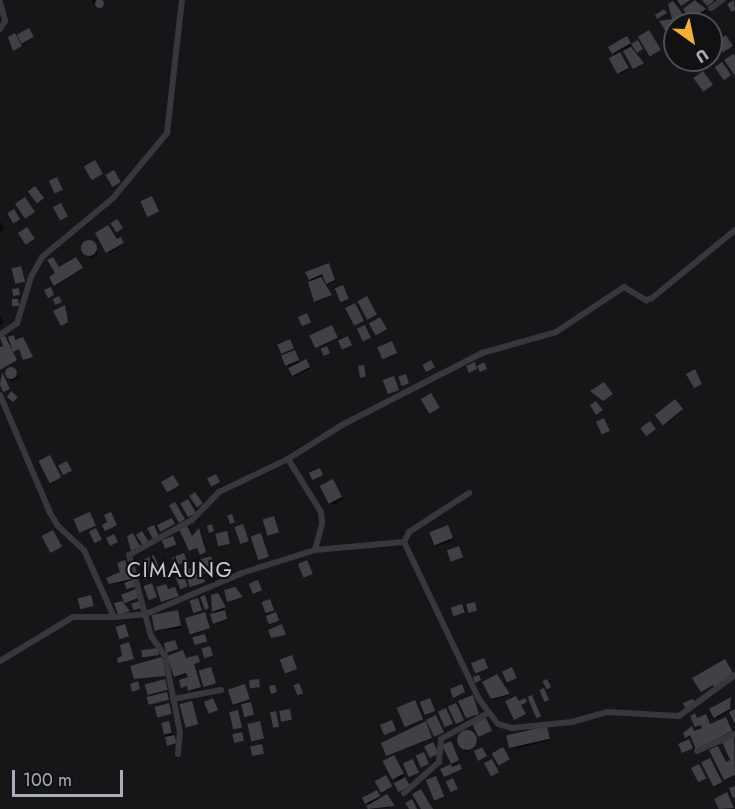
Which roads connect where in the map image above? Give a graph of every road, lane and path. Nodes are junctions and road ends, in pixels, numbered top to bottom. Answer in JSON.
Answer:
{"nodes":[{"id":1,"x":182,"y":0,"type":"edge"},
{"id":2,"x":722,"y":0,"type":"edge"},
{"id":3,"x":0,"y":2,"type":"edge"},
{"id":4,"x":711,"y":8,"type":"dead end"},
{"id":5,"x":0,"y":30,"type":"edge"},
{"id":6,"x":735,"y":230,"type":"edge"},
{"id":7,"x":0,"y":335,"type":"edge"},
{"id":8,"x":0,"y":395,"type":"edge"},
{"id":9,"x":288,"y":459,"type":"junction"},
{"id":10,"x":469,"y":493,"type":"dead end"},
{"id":11,"x":404,"y":542,"type":"junction"},
{"id":12,"x":315,"y":549,"type":"junction"},
{"id":13,"x":146,"y":614,"type":"junction"},
{"id":14,"x":114,"y":617,"type":"junction"},
{"id":15,"x":0,"y":661,"type":"edge"},
{"id":16,"x":735,"y":675,"type":"edge"},
{"id":17,"x":221,"y":690,"type":"dead end"},
{"id":18,"x":173,"y":699,"type":"junction"},
{"id":19,"x":488,"y":713,"type":"junction"},
{"id":20,"x":735,"y":734,"type":"edge"},
{"id":21,"x":697,"y":751,"type":"dead end"},
{"id":22,"x":178,"y":754,"type":"dead end"},
{"id":23,"x":404,"y":793,"type":"dead end"}],
"edges":[{"from":1,"to":7,"type":"street"},
{"from":2,"to":4,"type":"street"},
{"from":3,"to":5,"type":"street"},
{"from":6,"to":9,"type":"street"},
{"from":8,"to":14,"type":"street"},
{"from":9,"to":12,"type":"street"},
{"from":9,"to":13,"type":"street"},
{"from":10,"to":11,"type":"street"},
{"from":11,"to":12,"type":"street"},
{"from":11,"to":19,"type":"street"},
{"from":12,"to":13,"type":"street"},
{"from":13,"to":14,"type":"street"},
{"from":13,"to":18,"type":"street"},
{"from":14,"to":15,"type":"street"},
{"from":16,"to":19,"type":"street"},
{"from":17,"to":18,"type":"street"},
{"from":18,"to":22,"type":"street"},
{"from":19,"to":23,"type":"street"},
{"from":20,"to":21,"type":"street"}]}
